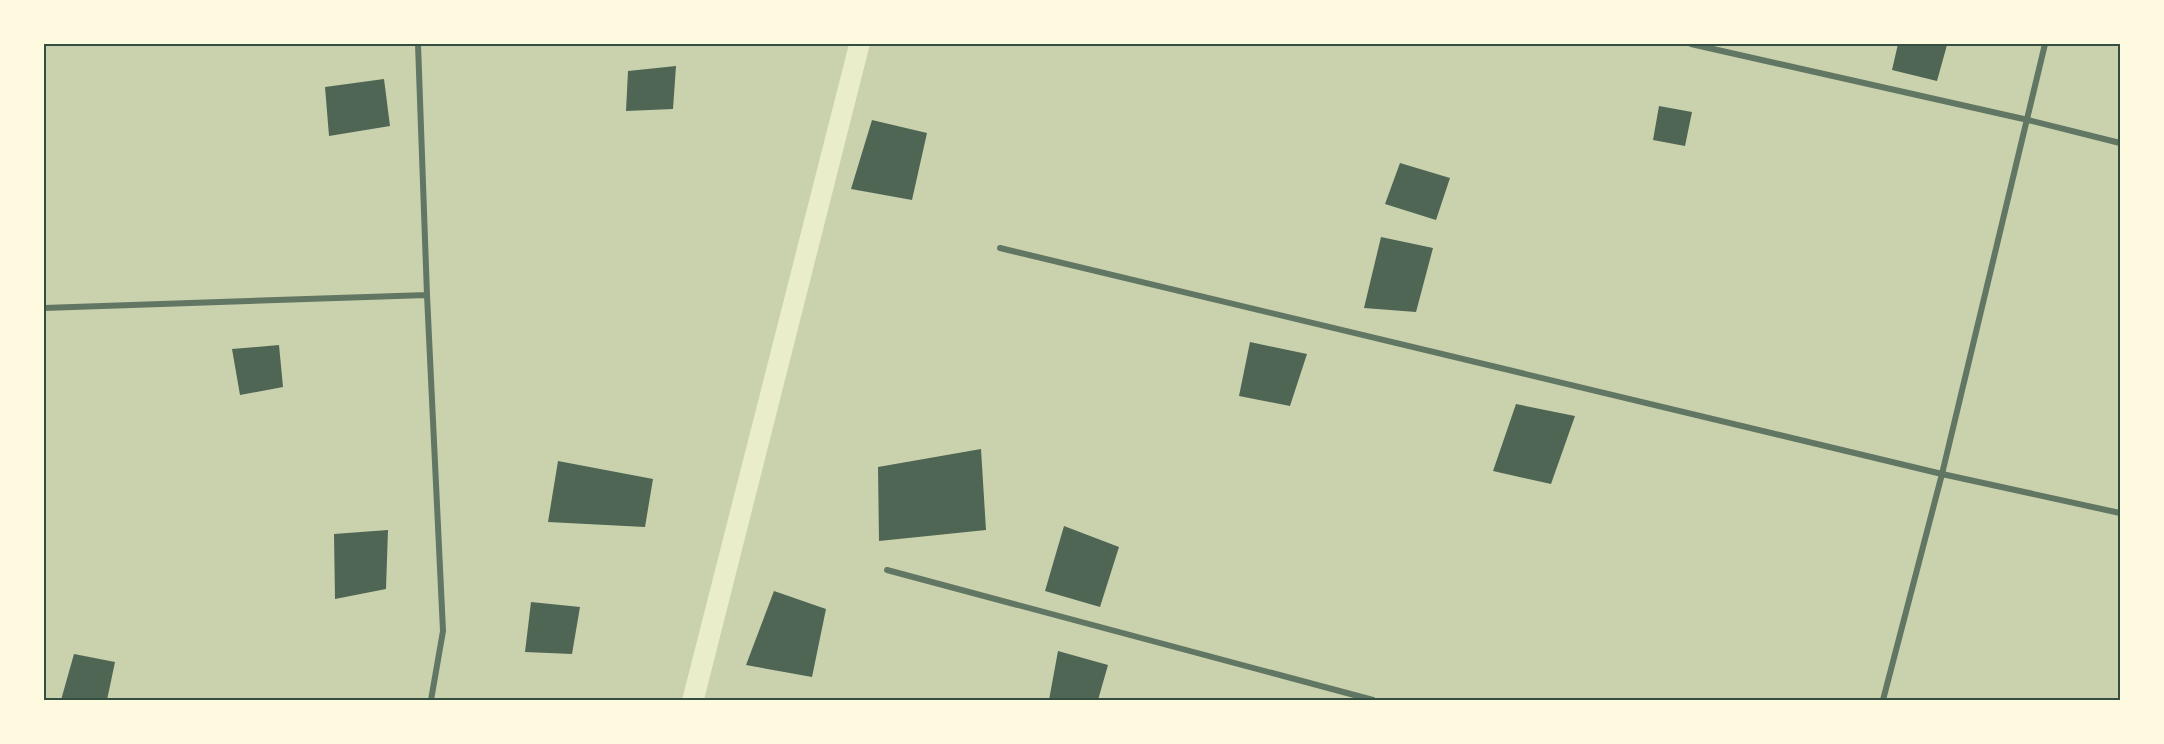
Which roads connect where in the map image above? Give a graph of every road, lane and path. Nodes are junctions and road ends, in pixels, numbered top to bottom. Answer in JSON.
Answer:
{"nodes":[{"id":1,"x":418,"y":44,"type":"edge"},
{"id":2,"x":1691,"y":44,"type":"edge"},
{"id":3,"x":2045,"y":44,"type":"edge"},
{"id":4,"x":2028,"y":120,"type":"junction"},
{"id":5,"x":2121,"y":143,"type":"edge"},
{"id":6,"x":1000,"y":248,"type":"dead end"},
{"id":7,"x":427,"y":295,"type":"junction"},
{"id":8,"x":44,"y":308,"type":"edge"},
{"id":9,"x":1942,"y":474,"type":"junction"},
{"id":10,"x":2121,"y":513,"type":"edge"},
{"id":11,"x":887,"y":570,"type":"dead end"},
{"id":12,"x":431,"y":700,"type":"edge"},
{"id":13,"x":1373,"y":700,"type":"edge"},
{"id":14,"x":1883,"y":700,"type":"edge"}],
"edges":[{"from":1,"to":7,"type":"street"},
{"from":2,"to":4,"type":"street"},
{"from":3,"to":4,"type":"street"},
{"from":4,"to":5,"type":"street"},
{"from":4,"to":9,"type":"street"},
{"from":6,"to":9,"type":"street"},
{"from":7,"to":8,"type":"street"},
{"from":7,"to":12,"type":"street"},
{"from":9,"to":10,"type":"street"},
{"from":9,"to":14,"type":"street"},
{"from":11,"to":13,"type":"street"}]}
